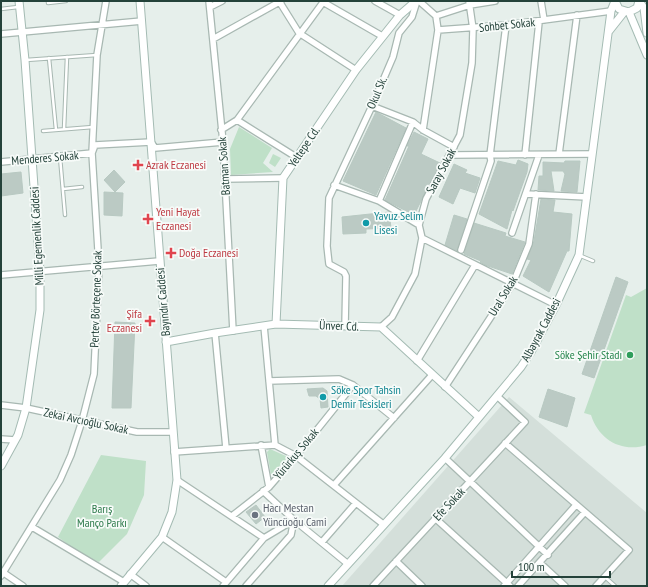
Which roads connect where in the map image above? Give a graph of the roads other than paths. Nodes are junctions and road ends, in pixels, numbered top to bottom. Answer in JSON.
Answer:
{"nodes":[{"id":1,"x":48,"y":1,"type":"edge"},
{"id":2,"x":66,"y":1,"type":"edge"},
{"id":3,"x":106,"y":1,"type":"edge"},
{"id":4,"x":140,"y":1,"type":"edge"},
{"id":5,"x":222,"y":1,"type":"edge"},
{"id":6,"x":280,"y":1,"type":"edge"},
{"id":7,"x":324,"y":1,"type":"edge"},
{"id":8,"x":375,"y":1,"type":"edge"},
{"id":9,"x":418,"y":1,"type":"edge"},
{"id":10,"x":495,"y":1,"type":"edge"},
{"id":11,"x":541,"y":1,"type":"edge"},
{"id":12,"x":615,"y":1,"type":"edge"},
{"id":13,"x":639,"y":1,"type":"edge"},
{"id":14,"x":643,"y":1,"type":"edge"},
{"id":15,"x":469,"y":3,"type":"edge"},
{"id":16,"x":20,"y":4,"type":"edge"},
{"id":17,"x":210,"y":4,"type":"edge"},
{"id":18,"x":647,"y":7,"type":"edge"},
{"id":19,"x":1,"y":9,"type":"edge"},
{"id":20,"x":611,"y":11,"type":"junction"},
{"id":21,"x":627,"y":12,"type":"junction"},
{"id":22,"x":400,"y":15,"type":"junction"},
{"id":23,"x":577,"y":15,"type":"junction"},
{"id":24,"x":436,"y":16,"type":"junction"},
{"id":25,"x":142,"y":21,"type":"junction"},
{"id":26,"x":541,"y":21,"type":"junction"},
{"id":27,"x":101,"y":25,"type":"junction"},
{"id":28,"x":506,"y":25,"type":"junction"},
{"id":29,"x":474,"y":29,"type":"junction"},
{"id":30,"x":438,"y":30,"type":"junction"},
{"id":31,"x":609,"y":31,"type":"junction"},
{"id":32,"x":22,"y":32,"type":"junction"},
{"id":33,"x":299,"y":33,"type":"junction"},
{"id":34,"x":647,"y":33,"type":"edge"},
{"id":35,"x":1,"y":34,"type":"edge"},
{"id":36,"x":382,"y":36,"type":"junction"},
{"id":37,"x":212,"y":39,"type":"junction"},
{"id":38,"x":97,"y":55,"type":"junction"},
{"id":39,"x":647,"y":55,"type":"edge"},
{"id":40,"x":67,"y":57,"type":"junction"},
{"id":41,"x":49,"y":58,"type":"junction"},
{"id":42,"x":25,"y":60,"type":"junction"},
{"id":43,"x":356,"y":70,"type":"junction"},
{"id":44,"x":372,"y":106,"type":"junction"},
{"id":45,"x":237,"y":120,"type":"junction"},
{"id":46,"x":413,"y":122,"type":"junction"},
{"id":47,"x":94,"y":127,"type":"junction"},
{"id":48,"x":56,"y":130,"type":"junction"},
{"id":49,"x":64,"y":130,"type":"junction"},
{"id":50,"x":222,"y":130,"type":"junction"},
{"id":51,"x":423,"y":130,"type":"junction"},
{"id":52,"x":43,"y":131,"type":"dead end"},
{"id":53,"x":151,"y":142,"type":"junction"},
{"id":54,"x":223,"y":142,"type":"junction"},
{"id":55,"x":454,"y":147,"type":"junction"},
{"id":56,"x":92,"y":154,"type":"junction"},
{"id":57,"x":559,"y":154,"type":"junction"},
{"id":58,"x":592,"y":154,"type":"junction"},
{"id":59,"x":451,"y":155,"type":"junction"},
{"id":60,"x":490,"y":155,"type":"junction"},
{"id":61,"x":525,"y":155,"type":"junction"},
{"id":62,"x":539,"y":155,"type":"junction"},
{"id":63,"x":60,"y":156,"type":"junction"},
{"id":64,"x":296,"y":157,"type":"junction"},
{"id":65,"x":32,"y":159,"type":"junction"},
{"id":66,"x":1,"y":162,"type":"edge"},
{"id":67,"x":284,"y":178,"type":"junction"},
{"id":68,"x":225,"y":179,"type":"junction"},
{"id":69,"x":334,"y":185,"type":"junction"},
{"id":70,"x":82,"y":187,"type":"dead end"},
{"id":71,"x":63,"y":188,"type":"junction"},
{"id":72,"x":526,"y":194,"type":"junction"},
{"id":73,"x":536,"y":194,"type":"junction"},
{"id":74,"x":587,"y":197,"type":"junction"},
{"id":75,"x":379,"y":200,"type":"junction"},
{"id":76,"x":65,"y":215,"type":"dead end"},
{"id":77,"x":419,"y":225,"type":"junction"},
{"id":78,"x":512,"y":233,"type":"dead end"},
{"id":79,"x":422,"y":238,"type":"junction"},
{"id":80,"x":461,"y":250,"type":"dead end"},
{"id":81,"x":578,"y":255,"type":"junction"},
{"id":82,"x":159,"y":261,"type":"junction"},
{"id":83,"x":593,"y":261,"type":"dead end"},
{"id":84,"x":476,"y":265,"type":"junction"},
{"id":85,"x":99,"y":266,"type":"junction"},
{"id":86,"x":40,"y":271,"type":"junction"},
{"id":87,"x":1,"y":275,"type":"edge"},
{"id":88,"x":513,"y":283,"type":"junction"},
{"id":89,"x":556,"y":304,"type":"junction"},
{"id":90,"x":276,"y":324,"type":"junction"},
{"id":91,"x":264,"y":326,"type":"junction"},
{"id":92,"x":345,"y":326,"type":"junction"},
{"id":93,"x":381,"y":327,"type":"junction"},
{"id":94,"x":233,"y":331,"type":"junction"},
{"id":95,"x":214,"y":333,"type":"junction"},
{"id":96,"x":166,"y":342,"type":"junction"},
{"id":97,"x":417,"y":361,"type":"junction"},
{"id":98,"x":432,"y":375,"type":"junction"},
{"id":99,"x":268,"y":381,"type":"junction"},
{"id":100,"x":353,"y":385,"type":"junction"},
{"id":101,"x":445,"y":387,"type":"junction"},
{"id":102,"x":497,"y":396,"type":"junction"},
{"id":103,"x":1,"y":405,"type":"edge"},
{"id":104,"x":26,"y":408,"type":"junction"},
{"id":105,"x":479,"y":417,"type":"junction"},
{"id":106,"x":394,"y":418,"type":"junction"},
{"id":107,"x":82,"y":421,"type":"junction"},
{"id":108,"x":172,"y":432,"type":"junction"},
{"id":109,"x":1,"y":439,"type":"edge"},
{"id":110,"x":16,"y":440,"type":"junction"},
{"id":111,"x":505,"y":443,"type":"junction"},
{"id":112,"x":261,"y":445,"type":"junction"},
{"id":113,"x":275,"y":445,"type":"junction"},
{"id":114,"x":226,"y":448,"type":"junction"},
{"id":115,"x":174,"y":452,"type":"junction"},
{"id":116,"x":296,"y":456,"type":"junction"},
{"id":117,"x":445,"y":458,"type":"junction"},
{"id":118,"x":1,"y":466,"type":"edge"},
{"id":119,"x":177,"y":480,"type":"junction"},
{"id":120,"x":470,"y":481,"type":"junction"},
{"id":121,"x":334,"y":485,"type":"junction"},
{"id":122,"x":269,"y":487,"type":"junction"},
{"id":123,"x":263,"y":491,"type":"junction"},
{"id":124,"x":356,"y":503,"type":"junction"},
{"id":125,"x":576,"y":505,"type":"junction"},
{"id":126,"x":585,"y":512,"type":"junction"},
{"id":127,"x":232,"y":516,"type":"junction"},
{"id":128,"x":435,"y":518,"type":"junction"},
{"id":129,"x":294,"y":520,"type":"junction"},
{"id":130,"x":383,"y":524,"type":"junction"},
{"id":131,"x":32,"y":526,"type":"junction"},
{"id":132,"x":162,"y":537,"type":"junction"},
{"id":133,"x":264,"y":538,"type":"junction"},
{"id":134,"x":322,"y":542,"type":"junction"},
{"id":135,"x":539,"y":546,"type":"junction"},
{"id":136,"x":548,"y":555,"type":"junction"},
{"id":137,"x":396,"y":561,"type":"junction"},
{"id":138,"x":540,"y":563,"type":"junction"},
{"id":139,"x":348,"y":564,"type":"junction"},
{"id":140,"x":2,"y":573,"type":"edge"},
{"id":141,"x":130,"y":574,"type":"junction"},
{"id":142,"x":605,"y":576,"type":"junction"},
{"id":143,"x":122,"y":584,"type":"edge"},
{"id":144,"x":224,"y":584,"type":"edge"},
{"id":145,"x":507,"y":585,"type":"edge"},
{"id":146,"x":24,"y":586,"type":"edge"},
{"id":147,"x":146,"y":586,"type":"edge"},
{"id":148,"x":246,"y":586,"type":"edge"},
{"id":149,"x":328,"y":586,"type":"edge"},
{"id":150,"x":373,"y":586,"type":"edge"},
{"id":151,"x":422,"y":586,"type":"edge"},
{"id":152,"x":518,"y":586,"type":"edge"},
{"id":153,"x":565,"y":586,"type":"edge"},
{"id":154,"x":596,"y":586,"type":"edge"},
{"id":155,"x":615,"y":586,"type":"edge"}],
"edges":[{"from":1,"to":2,"type":"lane"},
{"from":3,"to":27,"type":"street","name":"Pertev Börteçene Sokak"},
{"from":4,"to":25,"type":"street","name":"Bayındır Caddesi"},
{"from":5,"to":17,"type":"street"},
{"from":6,"to":33,"type":"street"},
{"from":6,"to":37,"type":"street"},
{"from":7,"to":33,"type":"street"},
{"from":7,"to":36,"type":"street"},
{"from":8,"to":22,"type":"street"},
{"from":9,"to":22,"type":"street","name":"Yeltepe Cd."},
{"from":9,"to":24,"type":"street"},
{"from":9,"to":44,"type":"street","name":"Okul Sk."},
{"from":10,"to":15,"type":"street"},
{"from":11,"to":26,"type":"street"},
{"from":12,"to":20,"type":"street","name":"Albayrak Caddesi"},
{"from":12,"to":21,"type":"street"},
{"from":13,"to":21,"type":"street"},
{"from":13,"to":34,"type":"street"},
{"from":14,"to":18,"type":"street"},
{"from":15,"to":24,"type":"street"},
{"from":15,"to":29,"type":"street","name":"Saray Sokak"},
{"from":16,"to":19,"type":"lane"},
{"from":16,"to":32,"type":"street","name":"Milli Egemenlik Caddesi"},
{"from":17,"to":37,"type":"street","name":"Batman Sokak"},
{"from":20,"to":23,"type":"street","name":"Sohbet Sokak"},
{"from":20,"to":31,"type":"street","name":"Albayrak Caddesi"},
{"from":21,"to":31,"type":"street"},
{"from":21,"to":39,"type":"street"},
{"from":22,"to":36,"type":"street","name":"Yeltepe Cd."},
{"from":23,"to":26,"type":"street","name":"Sohbet Sokak"},
{"from":23,"to":57,"type":"street"},
{"from":24,"to":30,"type":"street"},
{"from":25,"to":27,"type":"street"},
{"from":25,"to":53,"type":"street","name":"Bayındır Caddesi"},
{"from":26,"to":28,"type":"street","name":"Sohbet Sokak"},
{"from":26,"to":61,"type":"street"},
{"from":27,"to":32,"type":"street"},
{"from":27,"to":38,"type":"street","name":"Pertev Börteçene Sokak"},
{"from":28,"to":29,"type":"street","name":"Sohbet Sokak"},
{"from":28,"to":60,"type":"street"},
{"from":29,"to":30,"type":"street","name":"Sohbet Sokak"},
{"from":29,"to":55,"type":"street","name":"Saray Sokak"},
{"from":30,"to":51,"type":"street"},
{"from":31,"to":58,"type":"street","name":"Albayrak Caddesi"},
{"from":32,"to":35,"type":"street"},
{"from":32,"to":42,"type":"street","name":"Milli Egemenlik Caddesi"},
{"from":33,"to":43,"type":"street"},
{"from":33,"to":45,"type":"street"},
{"from":36,"to":43,"type":"street","name":"Yeltepe Cd."},
{"from":37,"to":50,"type":"street","name":"Batman Sokak"},
{"from":38,"to":40,"type":"lane"},
{"from":38,"to":47,"type":"street","name":"Pertev Börteçene Sokak"},
{"from":40,"to":41,"type":"lane"},
{"from":40,"to":49,"type":"lane"},
{"from":41,"to":42,"type":"lane"},
{"from":41,"to":48,"type":"lane"},
{"from":42,"to":65,"type":"street","name":"Milli Egemenlik Caddesi"},
{"from":43,"to":64,"type":"street","name":"Yeltepe Cd."},
{"from":44,"to":46,"type":"street"},
{"from":44,"to":69,"type":"street","name":"Okul Sk."},
{"from":45,"to":50,"type":"street"},
{"from":45,"to":64,"type":"street"},
{"from":46,"to":51,"type":"street"},
{"from":46,"to":75,"type":"street"},
{"from":47,"to":49,"type":"lane"},
{"from":47,"to":56,"type":"street","name":"Pertev Börteçene Sokak"},
{"from":48,"to":49,"type":"lane"},
{"from":48,"to":52,"type":"lane"},
{"from":50,"to":54,"type":"street","name":"Batman Sokak"},
{"from":51,"to":55,"type":"street"},
{"from":53,"to":54,"type":"street","name":"Menderes Sokak"},
{"from":53,"to":56,"type":"street","name":"Menderes Sokak"},
{"from":53,"to":82,"type":"street","name":"Bayındır Caddesi"},
{"from":54,"to":68,"type":"street","name":"Batman Sokak"},
{"from":55,"to":59,"type":"street","name":"Saray Sokak"},
{"from":56,"to":63,"type":"street","name":"Menderes Sokak"},
{"from":56,"to":85,"type":"street","name":"Pertev Börteçene Sokak"},
{"from":57,"to":58,"type":"street"},
{"from":57,"to":62,"type":"street"},
{"from":58,"to":74,"type":"street","name":"Albayrak Caddesi"},
{"from":59,"to":60,"type":"street"},
{"from":59,"to":77,"type":"street","name":"Saray Sokak"},
{"from":60,"to":61,"type":"street"},
{"from":60,"to":80,"type":"street"},
{"from":61,"to":62,"type":"street"},
{"from":62,"to":72,"type":"street"},
{"from":63,"to":65,"type":"street","name":"Menderes Sokak"},
{"from":63,"to":71,"type":"lane"},
{"from":64,"to":67,"type":"street","name":"Yeltepe Cd."},
{"from":65,"to":66,"type":"street","name":"Menderes Sokak"},
{"from":65,"to":86,"type":"street","name":"Milli Egemenlik Caddesi"},
{"from":67,"to":68,"type":"street"},
{"from":67,"to":90,"type":"street","name":"Yeltepe Cd."},
{"from":68,"to":94,"type":"street","name":"Batman Sokak"},
{"from":69,"to":75,"type":"street"},
{"from":69,"to":92,"type":"street","name":"Okul Sk."},
{"from":70,"to":71,"type":"lane"},
{"from":71,"to":76,"type":"lane"},
{"from":72,"to":73,"type":"street"},
{"from":72,"to":78,"type":"street"},
{"from":73,"to":74,"type":"street"},
{"from":73,"to":88,"type":"street","name":"Ural Sokak"},
{"from":74,"to":81,"type":"street","name":"Albayrak Caddesi"},
{"from":75,"to":77,"type":"street"},
{"from":77,"to":79,"type":"street","name":"Saray Sokak"},
{"from":79,"to":84,"type":"street"},
{"from":79,"to":93,"type":"street","name":"Saray Sokak"},
{"from":81,"to":83,"type":"lane"},
{"from":81,"to":89,"type":"street","name":"Albayrak Caddesi"},
{"from":82,"to":85,"type":"street"},
{"from":82,"to":96,"type":"street","name":"Bayındır Caddesi"},
{"from":84,"to":88,"type":"street"},
{"from":84,"to":97,"type":"street"},
{"from":85,"to":86,"type":"street"},
{"from":85,"to":107,"type":"street","name":"Pertev Börteçene Sokak"},
{"from":86,"to":87,"type":"street"},
{"from":86,"to":104,"type":"street","name":"Milli Egemenlik Caddesi"},
{"from":88,"to":89,"type":"street"},
{"from":88,"to":101,"type":"street","name":"Ural Sokak"},
{"from":89,"to":102,"type":"street","name":"Albayrak Caddesi"},
{"from":90,"to":91,"type":"street","name":"Ünver Cd."},
{"from":90,"to":92,"type":"street","name":"Ünver Cd."},
{"from":91,"to":94,"type":"street","name":"Ünver Cd."},
{"from":91,"to":99,"type":"street"},
{"from":92,"to":93,"type":"street","name":"Ünver Cd."},
{"from":93,"to":97,"type":"street"},
{"from":94,"to":95,"type":"street","name":"Ünver Cd."},
{"from":95,"to":96,"type":"street","name":"Ünver Cd."},
{"from":95,"to":114,"type":"street"},
{"from":96,"to":108,"type":"street","name":"Bayındır Caddesi"},
{"from":97,"to":98,"type":"street"},
{"from":98,"to":101,"type":"street"},
{"from":98,"to":106,"type":"street"},
{"from":99,"to":100,"type":"street"},
{"from":99,"to":113,"type":"street"},
{"from":100,"to":106,"type":"street"},
{"from":100,"to":116,"type":"street","name":"Yürürkuş Sokak"},
{"from":101,"to":105,"type":"street"},
{"from":102,"to":105,"type":"street","name":"Albayrak Caddesi"},
{"from":102,"to":111,"type":"street","name":"Efe Sokak"},
{"from":103,"to":104,"type":"street","name":"Zekai Avcıoğlu Sokak"},
{"from":104,"to":107,"type":"street","name":"Zekai Avcıoğlu Sokak"},
{"from":104,"to":110,"type":"street","name":"Milli Egemenlik Caddesi"},
{"from":105,"to":117,"type":"street","name":"Albayrak Caddesi"},
{"from":106,"to":121,"type":"street"},
{"from":107,"to":108,"type":"street","name":"Zekai Avcıoğlu Sokak"},
{"from":107,"to":131,"type":"street","name":"Pertev Börteçene Sokak"},
{"from":108,"to":115,"type":"street","name":"Bayındır Caddesi"},
{"from":109,"to":110,"type":"street"},
{"from":110,"to":118,"type":"street","name":"Milli Egemenlik Caddesi"},
{"from":111,"to":120,"type":"street","name":"Efe Sokak"},
{"from":111,"to":125,"type":"street"},
{"from":112,"to":113,"type":"street"},
{"from":112,"to":114,"type":"street"},
{"from":112,"to":122,"type":"street"},
{"from":113,"to":116,"type":"street"},
{"from":114,"to":115,"type":"street"},
{"from":115,"to":119,"type":"street","name":"Bayındır Caddesi"},
{"from":116,"to":121,"type":"street"},
{"from":116,"to":122,"type":"street","name":"Yürürkuş Sokak"},
{"from":117,"to":120,"type":"street"},
{"from":117,"to":130,"type":"street","name":"Albayrak Caddesi"},
{"from":119,"to":127,"type":"street"},
{"from":119,"to":132,"type":"street","name":"Bayındır Caddesi"},
{"from":120,"to":128,"type":"street","name":"Efe Sokak"},
{"from":120,"to":135,"type":"street"},
{"from":121,"to":124,"type":"street"},
{"from":122,"to":123,"type":"street","name":"Yürürkuş Sokak"},
{"from":123,"to":127,"type":"street","name":"Yürürkuş Sokak"},
{"from":123,"to":129,"type":"street"},
{"from":124,"to":130,"type":"street"},
{"from":124,"to":134,"type":"street"},
{"from":125,"to":126,"type":"street"},
{"from":125,"to":135,"type":"street"},
{"from":126,"to":136,"type":"street"},
{"from":126,"to":142,"type":"street"},
{"from":127,"to":133,"type":"street"},
{"from":128,"to":137,"type":"street","name":"Efe Sokak"},
{"from":128,"to":145,"type":"street"},
{"from":129,"to":133,"type":"street"},
{"from":129,"to":134,"type":"street"},
{"from":129,"to":148,"type":"street"},
{"from":130,"to":139,"type":"street","name":"Albayrak Caddesi"},
{"from":131,"to":140,"type":"street","name":"Pertev Börteçene Sokak"},
{"from":131,"to":143,"type":"street"},
{"from":132,"to":141,"type":"street","name":"Bayındır Caddesi"},
{"from":132,"to":144,"type":"street"},
{"from":133,"to":144,"type":"street"},
{"from":134,"to":139,"type":"street"},
{"from":135,"to":136,"type":"street"},
{"from":135,"to":145,"type":"street"},
{"from":136,"to":138,"type":"street"},
{"from":137,"to":150,"type":"street","name":"Efe Sokak"},
{"from":137,"to":151,"type":"street"},
{"from":138,"to":152,"type":"street"},
{"from":138,"to":153,"type":"street"},
{"from":139,"to":149,"type":"street","name":"Albayrak Caddesi"},
{"from":140,"to":146,"type":"street"},
{"from":141,"to":143,"type":"street","name":"Bayındır Caddesi"},
{"from":141,"to":147,"type":"street"},
{"from":142,"to":154,"type":"street"},
{"from":142,"to":155,"type":"lane"}]}
